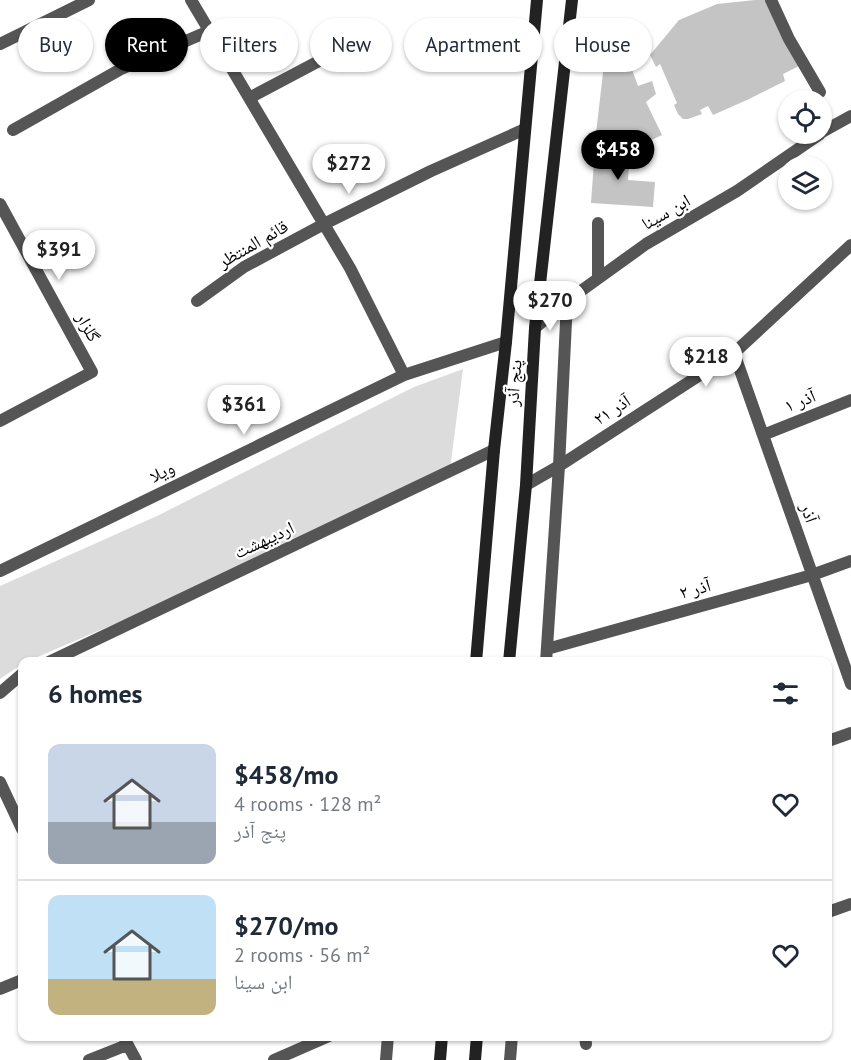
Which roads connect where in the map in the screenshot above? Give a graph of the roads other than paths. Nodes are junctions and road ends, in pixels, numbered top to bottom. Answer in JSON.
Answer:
{"nodes":[{"id":1,"x":89,"y":0,"type":"edge"},
{"id":2,"x":191,"y":0,"type":"edge"},
{"id":3,"x":537,"y":0,"type":"edge"},
{"id":4,"x":572,"y":0,"type":"edge"},
{"id":5,"x":771,"y":0,"type":"edge"},
{"id":6,"x":201,"y":18,"type":"edge"},
{"id":7,"x":200,"y":35,"type":"edge"},
{"id":8,"x":0,"y":44,"type":"edge"},
{"id":9,"x":310,"y":66,"type":"edge"},
{"id":10,"x":233,"y":72,"type":"edge"},
{"id":11,"x":819,"y":90,"type":"edge"},
{"id":12,"x":249,"y":98,"type":"junction"},
{"id":13,"x":851,"y":116,"type":"edge"},
{"id":14,"x":832,"y":127,"type":"edge"},
{"id":15,"x":525,"y":129,"type":"junction"},
{"id":16,"x":13,"y":130,"type":"dead end"},
{"id":17,"x":805,"y":144,"type":"edge"},
{"id":18,"x":0,"y":204,"type":"edge"},
{"id":19,"x":598,"y":223,"type":"dead end"},
{"id":20,"x":324,"y":224,"type":"junction"},
{"id":21,"x":851,"y":245,"type":"edge"},
{"id":22,"x":598,"y":278,"type":"junction"},
{"id":23,"x":197,"y":301,"type":"dead end"},
{"id":24,"x":567,"y":301,"type":"junction"},
{"id":25,"x":535,"y":328,"type":"junction"},
{"id":26,"x":506,"y":342,"type":"junction"},
{"id":27,"x":734,"y":353,"type":"junction"},
{"id":28,"x":405,"y":375,"type":"junction"},
{"id":29,"x":851,"y":400,"type":"edge"},
{"id":30,"x":0,"y":421,"type":"edge"},
{"id":31,"x":763,"y":435,"type":"junction"},
{"id":32,"x":494,"y":450,"type":"junction"},
{"id":33,"x":559,"y":465,"type":"junction"},
{"id":34,"x":526,"y":485,"type":"junction"},
{"id":35,"x":851,"y":561,"type":"edge"},
{"id":36,"x":0,"y":571,"type":"edge"},
{"id":37,"x":812,"y":575,"type":"junction"},
{"id":38,"x":547,"y":656,"type":"edge"},
{"id":39,"x":59,"y":657,"type":"edge"},
{"id":40,"x":474,"y":657,"type":"edge"},
{"id":41,"x":509,"y":657,"type":"edge"},
{"id":42,"x":18,"y":677,"type":"edge"},
{"id":43,"x":851,"y":684,"type":"edge"},
{"id":44,"x":0,"y":693,"type":"edge"},
{"id":45,"x":851,"y":733,"type":"edge"},
{"id":46,"x":832,"y":740,"type":"edge"},
{"id":47,"x":0,"y":782,"type":"edge"},
{"id":48,"x":18,"y":820,"type":"edge"},
{"id":49,"x":851,"y":904,"type":"edge"},
{"id":50,"x":832,"y":911,"type":"edge"},
{"id":51,"x":18,"y":982,"type":"edge"},
{"id":52,"x":0,"y":989,"type":"edge"},
{"id":53,"x":125,"y":1041,"type":"edge"},
{"id":54,"x":318,"y":1041,"type":"edge"},
{"id":55,"x":388,"y":1041,"type":"edge"},
{"id":56,"x":442,"y":1041,"type":"edge"},
{"id":57,"x":477,"y":1041,"type":"edge"},
{"id":58,"x":512,"y":1041,"type":"edge"},
{"id":59,"x":89,"y":1060,"type":"edge"},
{"id":60,"x":136,"y":1060,"type":"edge"},
{"id":61,"x":274,"y":1060,"type":"edge"},
{"id":62,"x":386,"y":1060,"type":"edge"},
{"id":63,"x":440,"y":1060,"type":"edge"},
{"id":64,"x":475,"y":1060,"type":"edge"},
{"id":65,"x":510,"y":1060,"type":"edge"}],
"edges":[{"from":1,"to":8,"type":"street"},
{"from":2,"to":6,"type":"street"},
{"from":3,"to":15,"type":"main road","name":"پنج آذر"},
{"from":4,"to":25,"type":"main road","name":"پنج آذر"},
{"from":5,"to":11,"type":"street"},
{"from":7,"to":16,"type":"street"},
{"from":9,"to":12,"type":"street"},
{"from":10,"to":12,"type":"street"},
{"from":12,"to":20,"type":"street"},
{"from":13,"to":14,"type":"street","name":"ابن سینا"},
{"from":15,"to":20,"type":"street","name":"قائم المنتظر"},
{"from":15,"to":26,"type":"main road","name":"پنج آذر"},
{"from":17,"to":22,"type":"street","name":"ابن سینا"},
{"from":18,"to":30,"type":"street","name":"گلزار"},
{"from":19,"to":22,"type":"street"},
{"from":20,"to":23,"type":"street","name":"قائم المنتظر"},
{"from":20,"to":28,"type":"street"},
{"from":21,"to":27,"type":"street","name":"آذر ۲۱"},
{"from":22,"to":24,"type":"street","name":"ابن سینا"},
{"from":24,"to":25,"type":"street","name":"ابن سینا"},
{"from":24,"to":33,"type":"street"},
{"from":25,"to":34,"type":"main road","name":"پنج آذر"},
{"from":26,"to":28,"type":"street","name":"ویلا"},
{"from":26,"to":32,"type":"main road","name":"پنج آذر"},
{"from":27,"to":31,"type":"street","name":"آذر"},
{"from":27,"to":33,"type":"street","name":"آذر ۲۱"},
{"from":28,"to":36,"type":"street","name":"ویلا"},
{"from":29,"to":31,"type":"street","name":"آذر ۱"},
{"from":31,"to":37,"type":"street","name":"آذر"},
{"from":32,"to":39,"type":"street","name":"اردیبهشت"},
{"from":32,"to":40,"type":"main road","name":"پنج آذر"},
{"from":33,"to":34,"type":"street","name":"آذر ۲۱"},
{"from":33,"to":38,"type":"street"},
{"from":34,"to":41,"type":"main road","name":"پنج آذر"},
{"from":35,"to":37,"type":"street","name":"آذر ۲"},
{"from":37,"to":38,"type":"street","name":"آذر ۲"},
{"from":37,"to":43,"type":"street","name":"آذر"},
{"from":42,"to":44,"type":"street"},
{"from":45,"to":46,"type":"street"},
{"from":47,"to":48,"type":"street"},
{"from":49,"to":50,"type":"street"},
{"from":51,"to":52,"type":"street"},
{"from":53,"to":59,"type":"street"},
{"from":53,"to":60,"type":"street"},
{"from":54,"to":61,"type":"street"},
{"from":55,"to":62,"type":"street"},
{"from":56,"to":63,"type":"main road"},
{"from":57,"to":64,"type":"main road"},
{"from":58,"to":65,"type":"street"}]}
